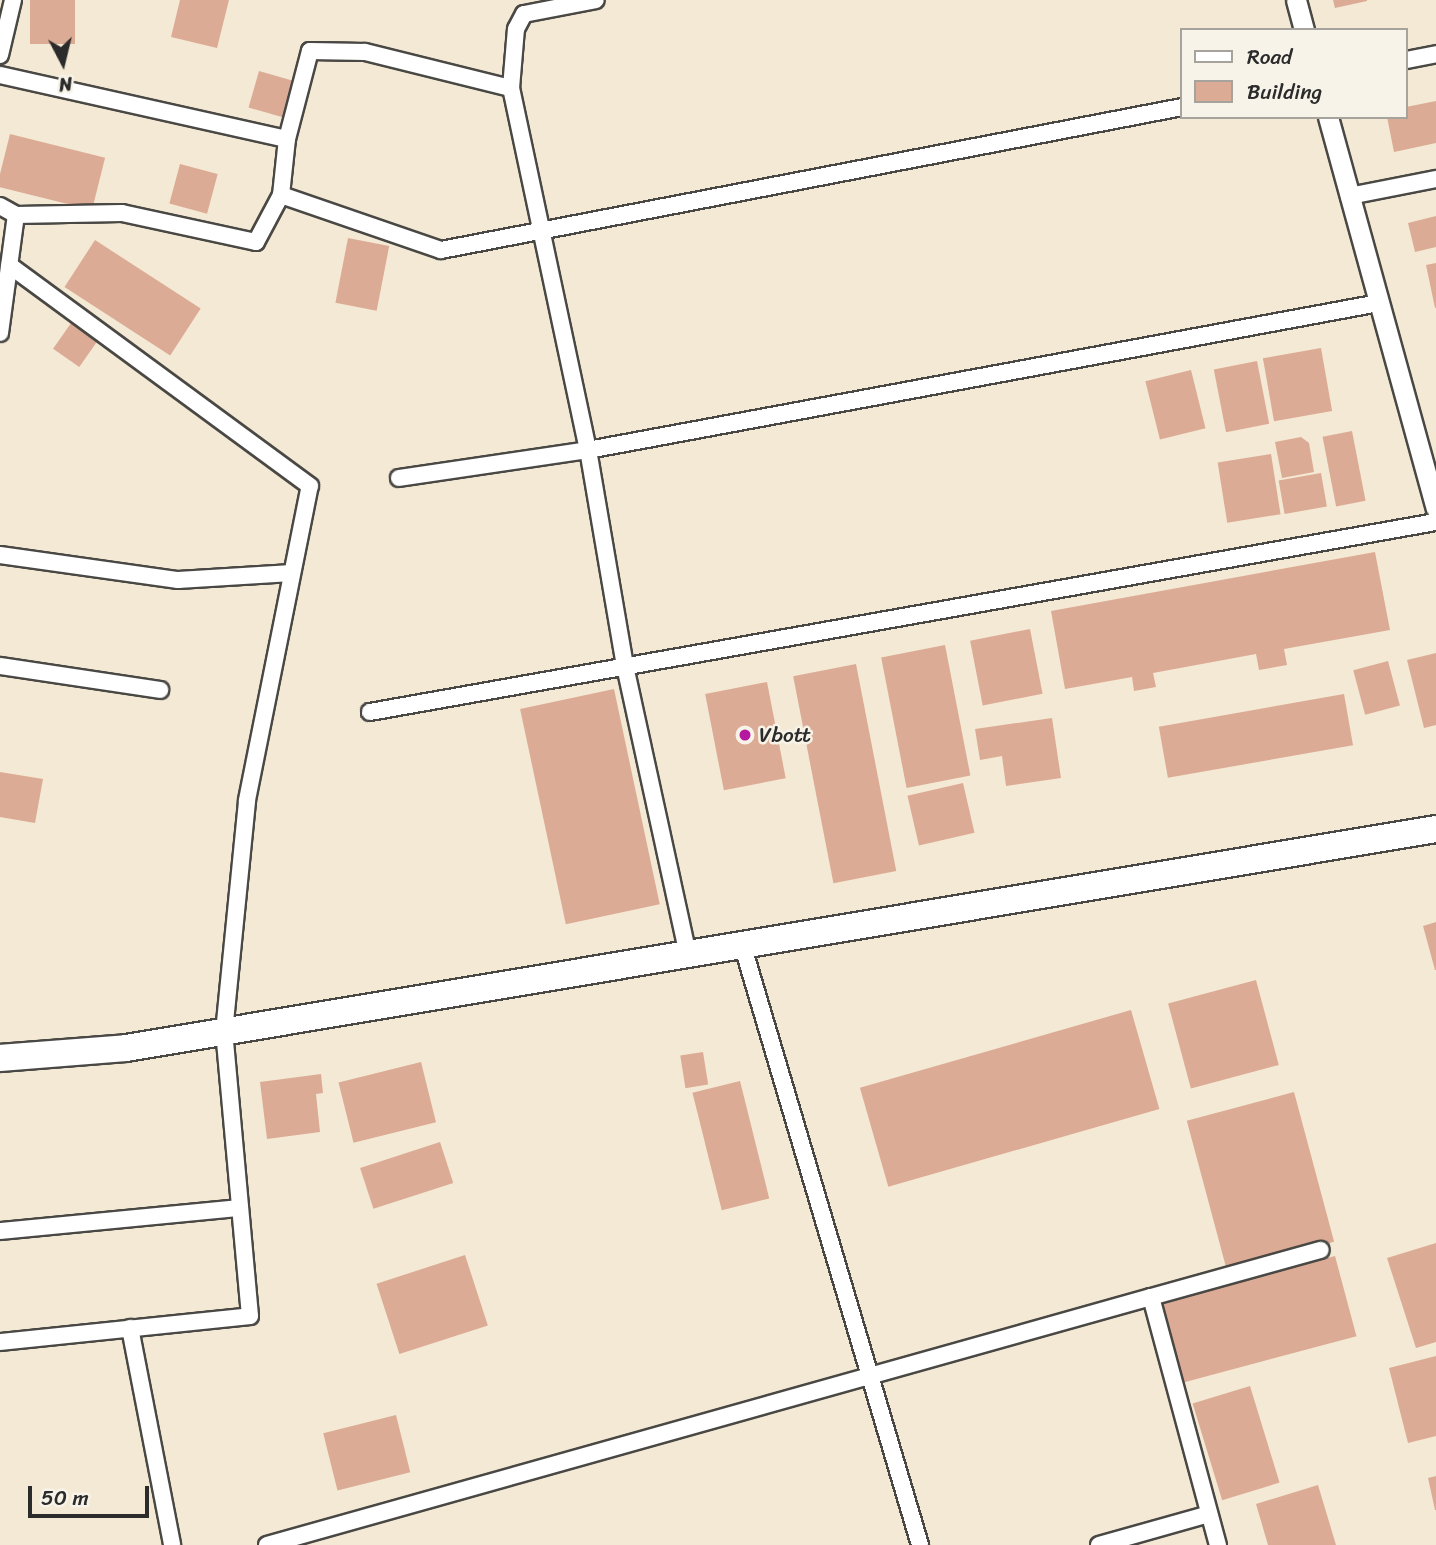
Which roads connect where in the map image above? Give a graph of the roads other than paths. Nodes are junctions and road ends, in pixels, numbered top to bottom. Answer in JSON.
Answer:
{"nodes":[{"id":1,"x":13,"y":0,"type":"edge"},
{"id":2,"x":596,"y":0,"type":"edge"},
{"id":3,"x":1296,"y":0,"type":"edge"},
{"id":4,"x":1303,"y":28,"type":"edge"},
{"id":5,"x":1436,"y":54,"type":"edge"},
{"id":6,"x":0,"y":55,"type":"edge"},
{"id":7,"x":1408,"y":60,"type":"edge"},
{"id":8,"x":0,"y":75,"type":"edge"},
{"id":9,"x":511,"y":88,"type":"junction"},
{"id":10,"x":1180,"y":107,"type":"edge"},
{"id":11,"x":1329,"y":119,"type":"edge"},
{"id":12,"x":287,"y":139,"type":"junction"},
{"id":13,"x":1436,"y":180,"type":"edge"},
{"id":14,"x":281,"y":195,"type":"junction"},
{"id":15,"x":1349,"y":196,"type":"junction"},
{"id":16,"x":0,"y":206,"type":"edge"},
{"id":17,"x":16,"y":215,"type":"junction"},
{"id":18,"x":542,"y":235,"type":"junction"},
{"id":19,"x":9,"y":265,"type":"junction"},
{"id":20,"x":1379,"y":303,"type":"junction"},
{"id":21,"x":0,"y":333,"type":"edge"},
{"id":22,"x":588,"y":450,"type":"junction"},
{"id":23,"x":399,"y":478,"type":"dead end"},
{"id":24,"x":1436,"y":508,"type":"edge"},
{"id":25,"x":1436,"y":522,"type":"edge"},
{"id":26,"x":0,"y":555,"type":"edge"},
{"id":27,"x":292,"y":573,"type":"junction"},
{"id":28,"x":0,"y":666,"type":"edge"},
{"id":29,"x":625,"y":666,"type":"junction"},
{"id":30,"x":160,"y":690,"type":"dead end"},
{"id":31,"x":370,"y":712,"type":"dead end"},
{"id":32,"x":1436,"y":829,"type":"edge"},
{"id":33,"x":743,"y":947,"type":"junction"},
{"id":34,"x":688,"y":955,"type":"junction"},
{"id":35,"x":224,"y":1032,"type":"junction"},
{"id":36,"x":0,"y":1058,"type":"edge"},
{"id":37,"x":240,"y":1208,"type":"junction"},
{"id":38,"x":0,"y":1231,"type":"edge"},
{"id":39,"x":1321,"y":1250,"type":"dead end"},
{"id":40,"x":1151,"y":1297,"type":"junction"},
{"id":41,"x":130,"y":1328,"type":"junction"},
{"id":42,"x":0,"y":1342,"type":"edge"},
{"id":43,"x":873,"y":1376,"type":"junction"},
{"id":44,"x":1209,"y":1514,"type":"junction"},
{"id":45,"x":172,"y":1545,"type":"edge"},
{"id":46,"x":267,"y":1545,"type":"edge"},
{"id":47,"x":920,"y":1545,"type":"edge"},
{"id":48,"x":1099,"y":1545,"type":"edge"},
{"id":49,"x":1218,"y":1545,"type":"edge"}],
"edges":[{"from":1,"to":6,"type":"street"},
{"from":2,"to":9,"type":"street"},
{"from":3,"to":4,"type":"street"},
{"from":5,"to":7,"type":"street"},
{"from":8,"to":12,"type":"street"},
{"from":9,"to":12,"type":"street"},
{"from":9,"to":18,"type":"street"},
{"from":10,"to":18,"type":"street"},
{"from":11,"to":15,"type":"street"},
{"from":12,"to":14,"type":"street"},
{"from":13,"to":15,"type":"street"},
{"from":14,"to":17,"type":"street"},
{"from":14,"to":18,"type":"street"},
{"from":15,"to":20,"type":"street"},
{"from":16,"to":17,"type":"street"},
{"from":17,"to":19,"type":"street"},
{"from":18,"to":22,"type":"street"},
{"from":19,"to":21,"type":"street"},
{"from":19,"to":27,"type":"street"},
{"from":20,"to":22,"type":"street"},
{"from":20,"to":24,"type":"street"},
{"from":22,"to":23,"type":"street"},
{"from":22,"to":29,"type":"street"},
{"from":25,"to":29,"type":"street"},
{"from":26,"to":27,"type":"street"},
{"from":27,"to":35,"type":"street"},
{"from":28,"to":30,"type":"street"},
{"from":29,"to":31,"type":"street"},
{"from":29,"to":34,"type":"street"},
{"from":32,"to":33,"type":"highway"},
{"from":33,"to":34,"type":"highway"},
{"from":33,"to":43,"type":"street"},
{"from":34,"to":35,"type":"highway"},
{"from":35,"to":36,"type":"highway"},
{"from":35,"to":37,"type":"street"},
{"from":37,"to":38,"type":"street"},
{"from":37,"to":41,"type":"street"},
{"from":39,"to":40,"type":"street"},
{"from":40,"to":43,"type":"street"},
{"from":40,"to":44,"type":"street"},
{"from":41,"to":42,"type":"street"},
{"from":41,"to":45,"type":"street"},
{"from":43,"to":46,"type":"street"},
{"from":43,"to":47,"type":"street"},
{"from":44,"to":48,"type":"street"},
{"from":44,"to":49,"type":"street"}]}
